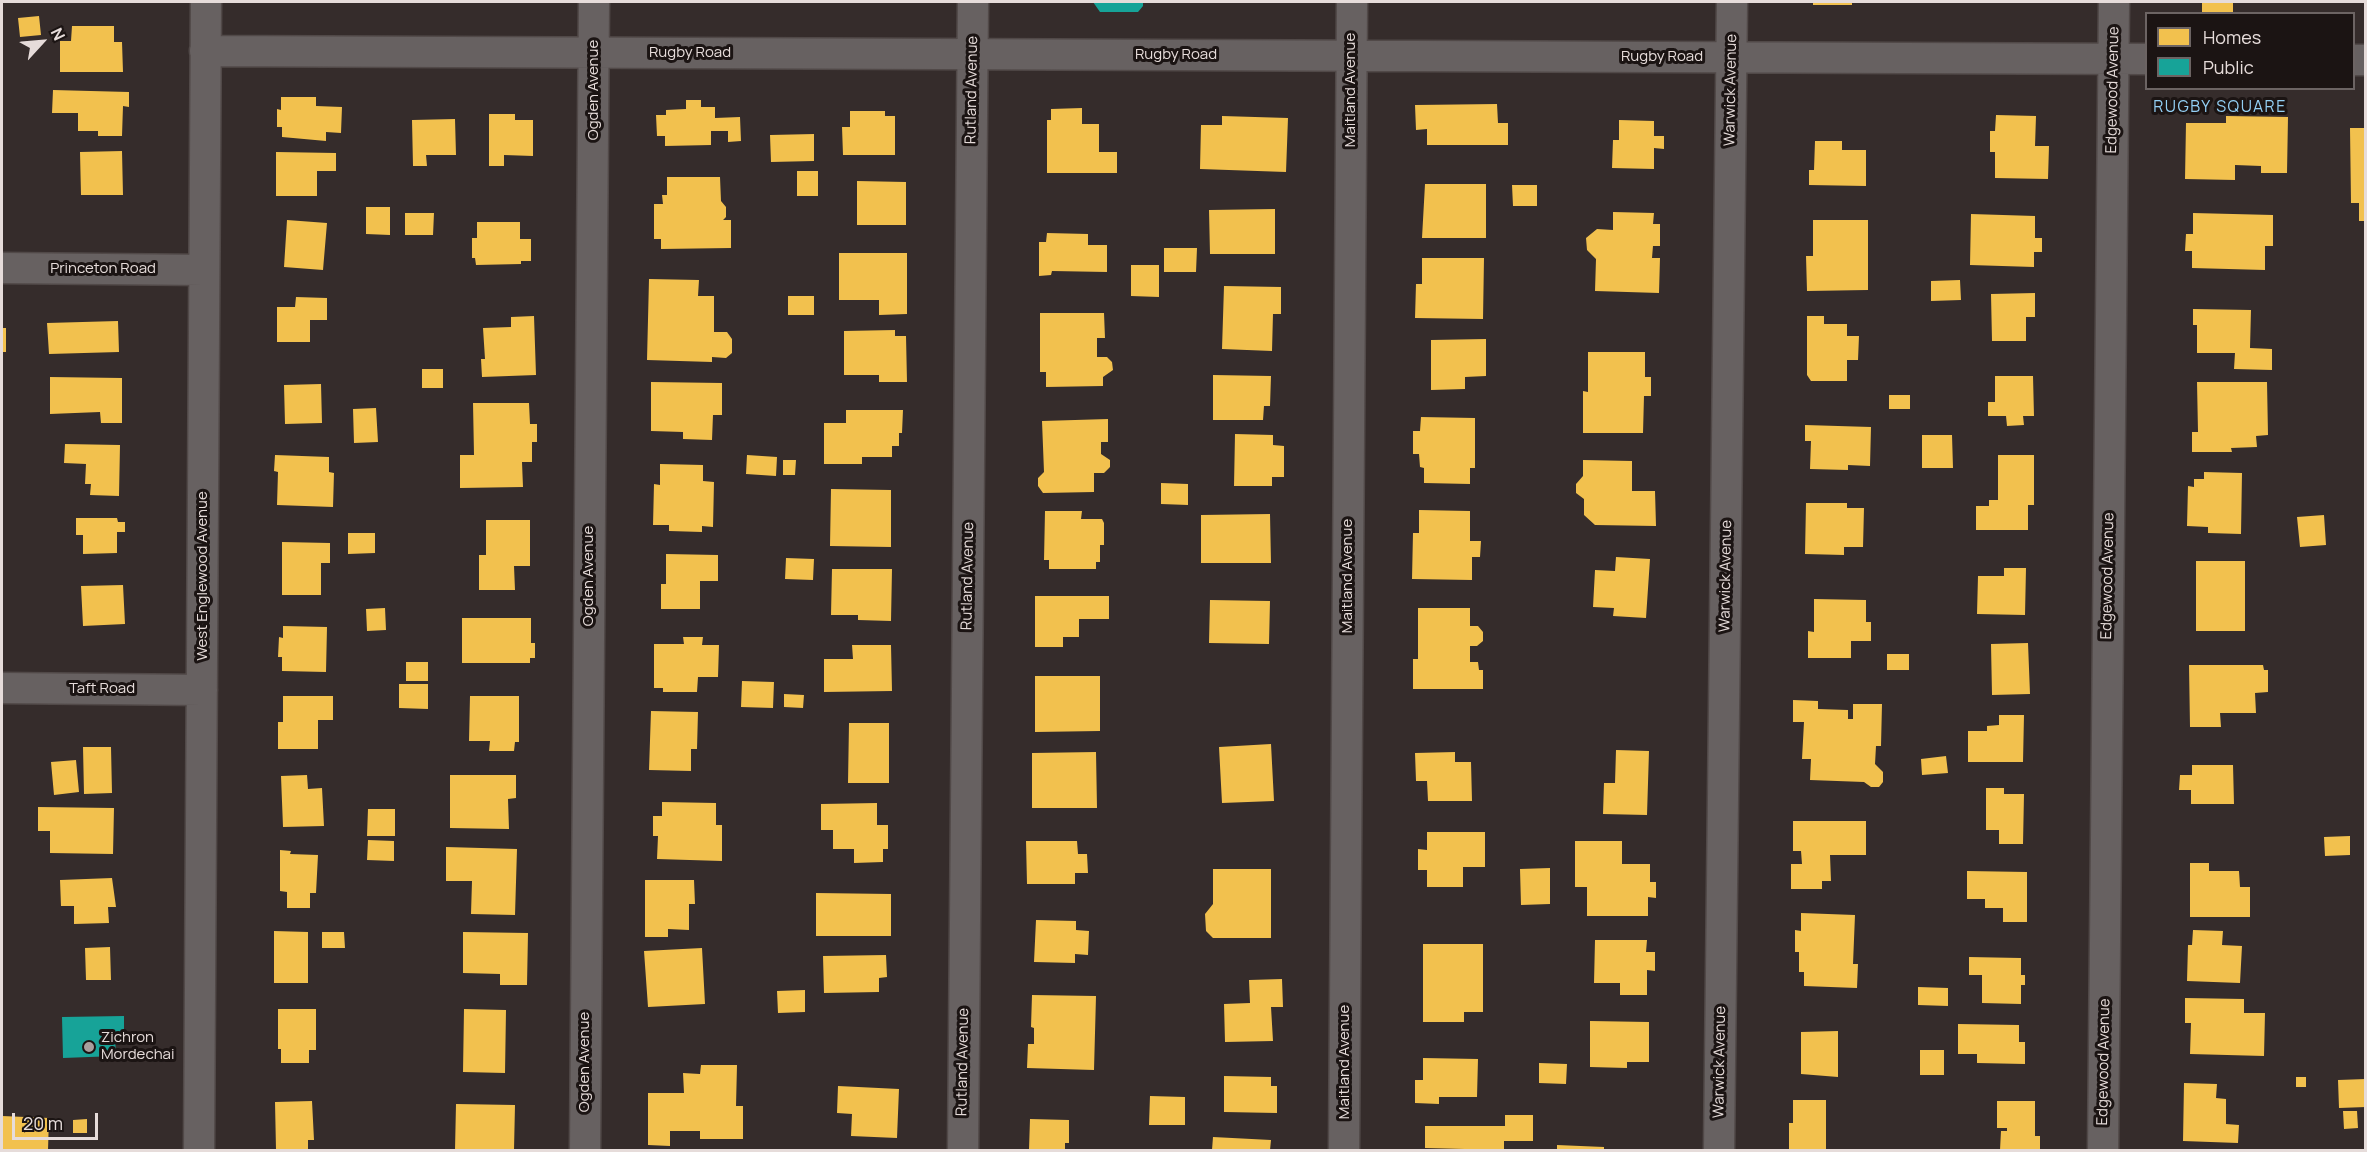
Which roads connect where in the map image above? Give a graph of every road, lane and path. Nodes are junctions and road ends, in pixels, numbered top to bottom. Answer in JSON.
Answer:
{"nodes":[{"id":1,"x":206,"y":2,"type":"edge"},
{"id":2,"x":594,"y":2,"type":"edge"},
{"id":3,"x":973,"y":2,"type":"edge"},
{"id":4,"x":1352,"y":2,"type":"edge"},
{"id":5,"x":1732,"y":2,"type":"edge"},
{"id":6,"x":2114,"y":2,"type":"edge"},
{"id":7,"x":205,"y":51,"type":"junction"},
{"id":8,"x":594,"y":53,"type":"junction"},
{"id":9,"x":973,"y":54,"type":"junction"},
{"id":10,"x":1352,"y":56,"type":"junction"},
{"id":11,"x":1732,"y":58,"type":"junction"},
{"id":12,"x":2113,"y":59,"type":"junction"},
{"id":13,"x":2145,"y":60,"type":"edge"},
{"id":14,"x":2,"y":268,"type":"edge"},
{"id":15,"x":204,"y":270,"type":"junction"},
{"id":16,"x":2,"y":688,"type":"edge"},
{"id":17,"x":202,"y":690,"type":"junction"},
{"id":18,"x":199,"y":1150,"type":"edge"},
{"id":19,"x":585,"y":1150,"type":"edge"},
{"id":20,"x":963,"y":1150,"type":"edge"},
{"id":21,"x":1344,"y":1150,"type":"edge"},
{"id":22,"x":1719,"y":1150,"type":"edge"},
{"id":23,"x":2103,"y":1150,"type":"edge"}],
"edges":[{"from":1,"to":7,"type":"street","name":"West Englewood Avenue"},
{"from":2,"to":8,"type":"street","name":"Ogden Avenue"},
{"from":3,"to":9,"type":"street","name":"Rutland Avenue"},
{"from":4,"to":10,"type":"street","name":"Maitland Avenue"},
{"from":5,"to":11,"type":"street","name":"Warwick Avenue"},
{"from":6,"to":12,"type":"street","name":"Edgewood Avenue"},
{"from":7,"to":8,"type":"street","name":"Rugby Road"},
{"from":7,"to":15,"type":"street","name":"West Englewood Avenue"},
{"from":8,"to":9,"type":"street","name":"Rugby Road"},
{"from":8,"to":19,"type":"street","name":"Ogden Avenue"},
{"from":9,"to":10,"type":"street","name":"Rugby Road"},
{"from":9,"to":20,"type":"street","name":"Rutland Avenue"},
{"from":10,"to":11,"type":"street","name":"Rugby Road"},
{"from":10,"to":21,"type":"street","name":"Maitland Avenue"},
{"from":11,"to":12,"type":"street","name":"Rugby Road"},
{"from":11,"to":22,"type":"street","name":"Warwick Avenue"},
{"from":12,"to":13,"type":"street","name":"Rugby Road"},
{"from":12,"to":23,"type":"street","name":"Edgewood Avenue"},
{"from":14,"to":15,"type":"street","name":"Princeton Road"},
{"from":15,"to":17,"type":"street","name":"West Englewood Avenue"},
{"from":16,"to":17,"type":"street","name":"Taft Road"},
{"from":17,"to":18,"type":"street","name":"West Englewood Avenue"}]}
